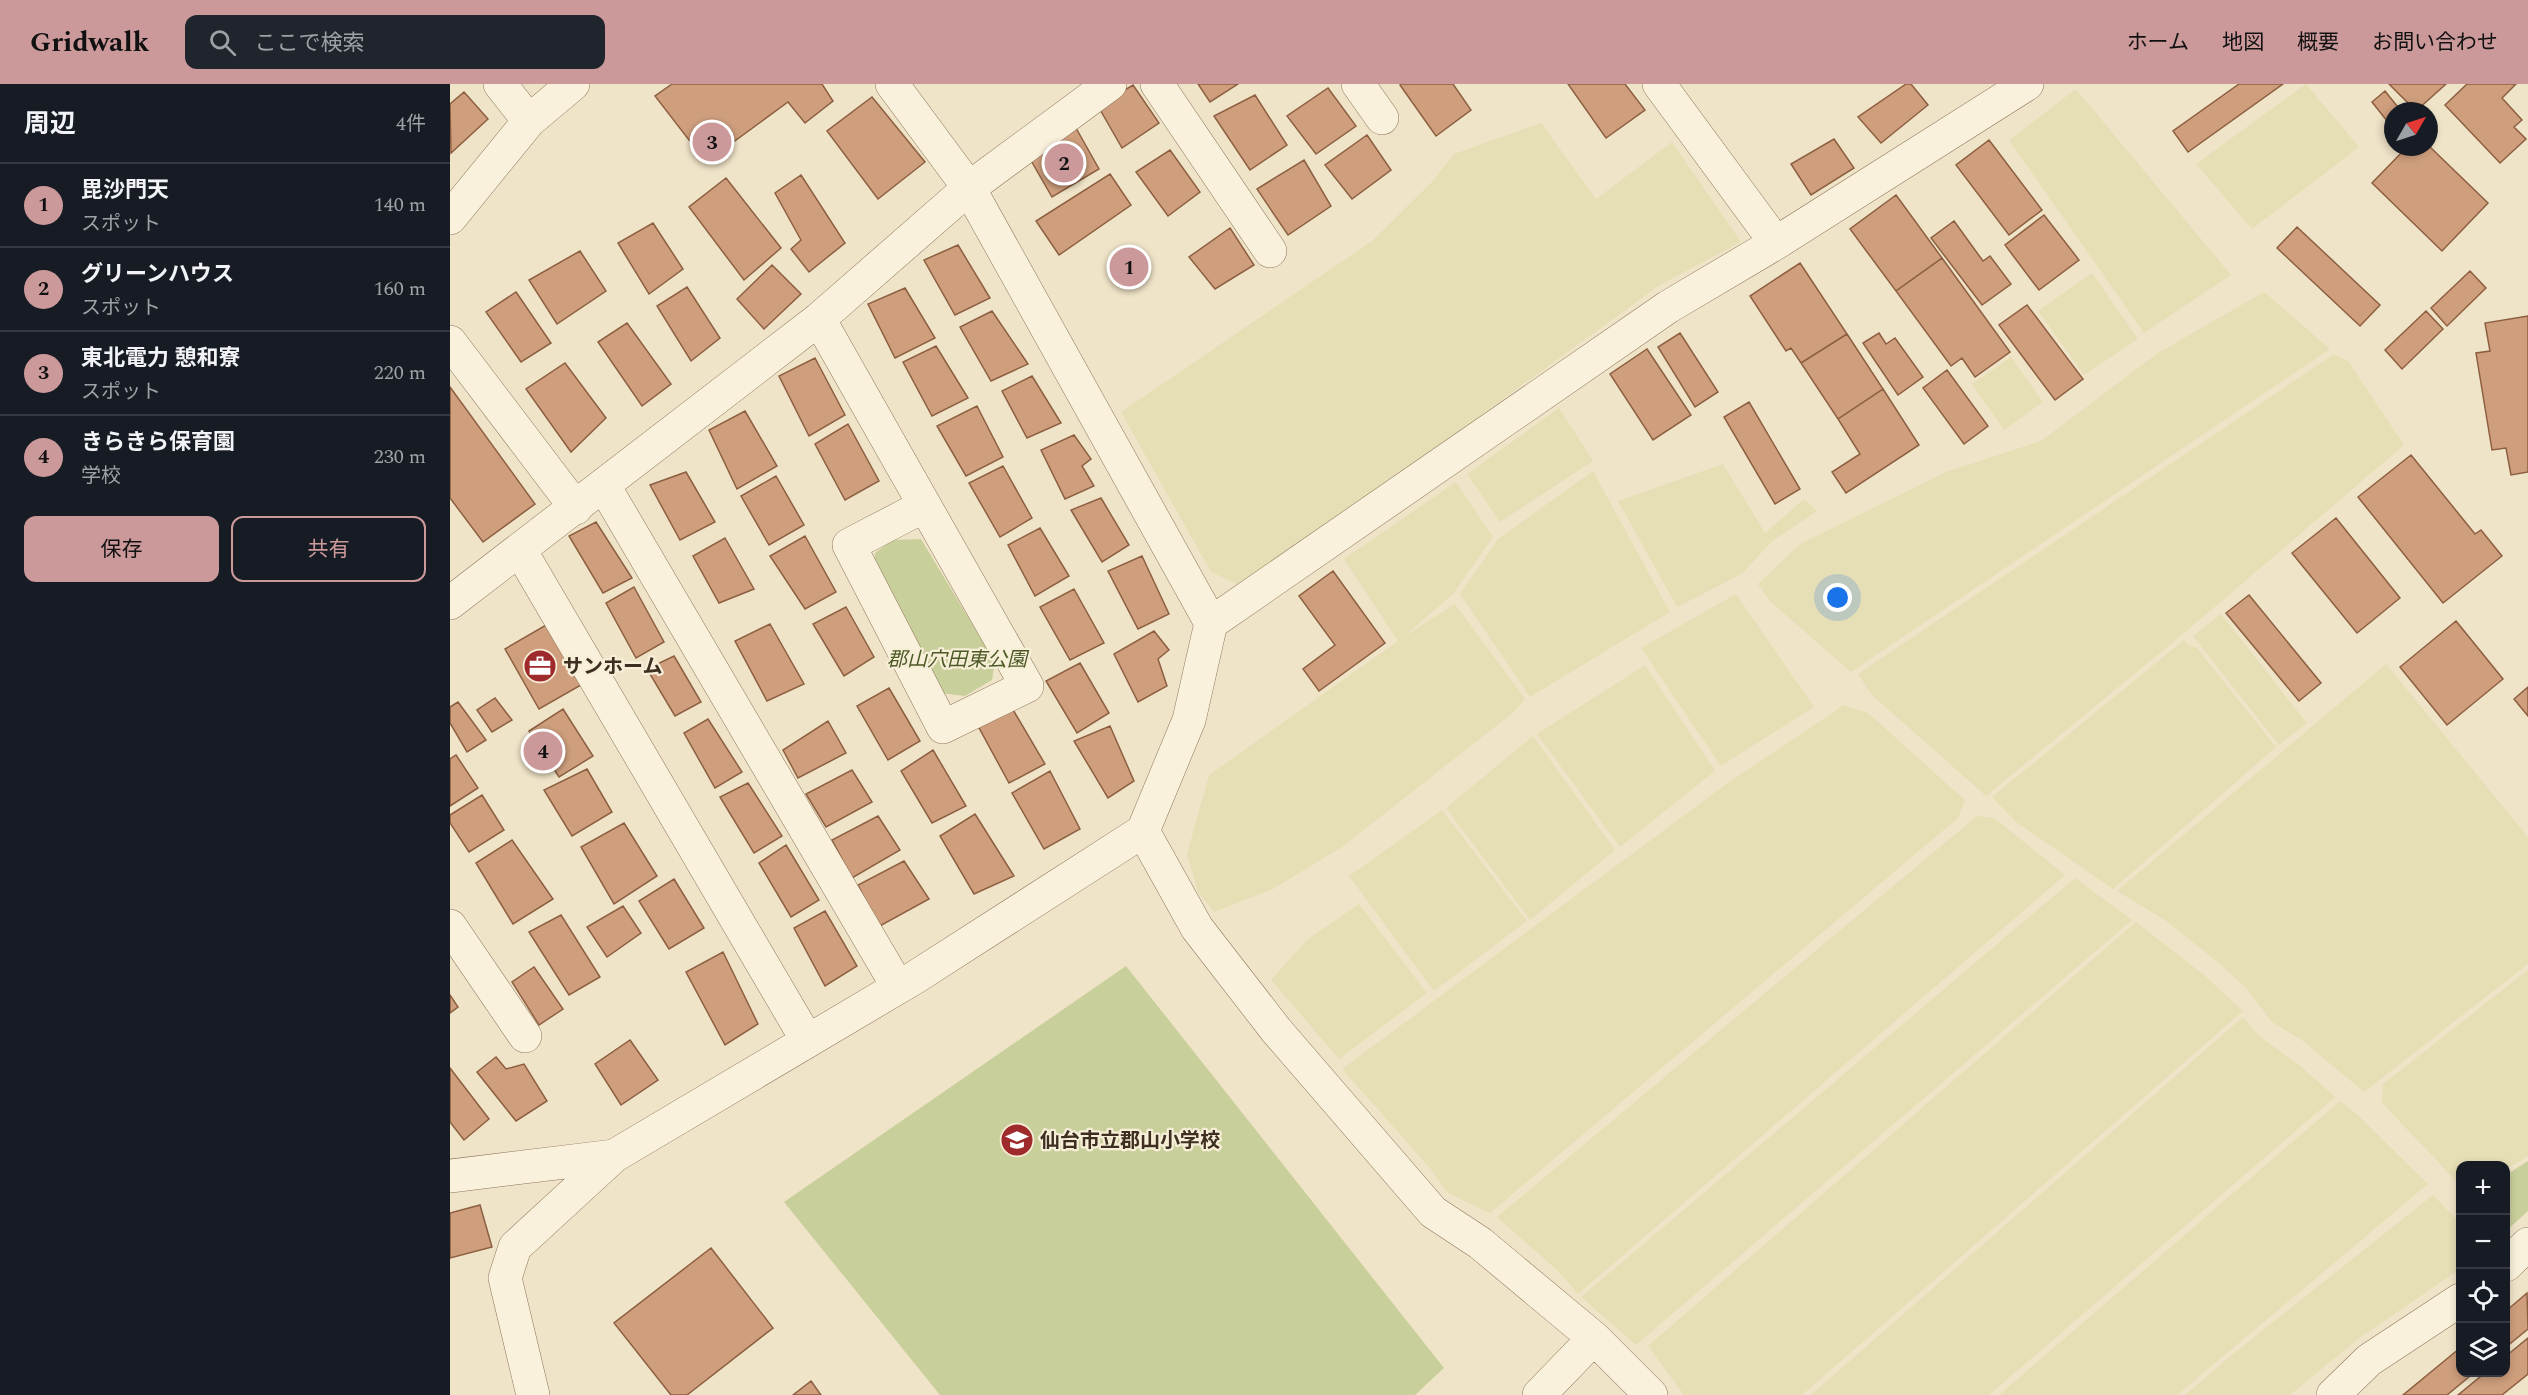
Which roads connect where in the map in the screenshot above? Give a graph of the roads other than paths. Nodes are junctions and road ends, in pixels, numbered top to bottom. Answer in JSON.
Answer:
{"nodes":[{"id":1,"x":500,"y":84,"type":"edge"},
{"id":2,"x":573,"y":84,"type":"edge"},
{"id":3,"x":892,"y":84,"type":"edge"},
{"id":4,"x":1110,"y":84,"type":"edge"},
{"id":5,"x":1158,"y":84,"type":"edge"},
{"id":6,"x":1358,"y":84,"type":"edge"},
{"id":7,"x":1659,"y":84,"type":"edge"},
{"id":8,"x":2027,"y":84,"type":"edge"},
{"id":9,"x":1382,"y":118,"type":"dead end"},
{"id":10,"x":529,"y":121,"type":"junction"},
{"id":11,"x":969,"y":188,"type":"junction"},
{"id":12,"x":450,"y":218,"type":"edge"},
{"id":13,"x":1776,"y":243,"type":"junction"},
{"id":14,"x":1270,"y":251,"type":"dead end"},
{"id":15,"x":819,"y":319,"type":"junction"},
{"id":16,"x":450,"y":342,"type":"edge"},
{"id":17,"x":604,"y":486,"type":"junction"},
{"id":18,"x":924,"y":506,"type":"junction"},
{"id":19,"x":576,"y":508,"type":"junction"},
{"id":20,"x":520,"y":550,"type":"junction"},
{"id":21,"x":450,"y":603,"type":"edge"},
{"id":22,"x":1211,"y":623,"type":"junction"},
{"id":23,"x":1143,"y":831,"type":"junction"},
{"id":24,"x":450,"y":926,"type":"edge"},
{"id":25,"x":898,"y":987,"type":"junction"},
{"id":26,"x":525,"y":1036,"type":"dead end"},
{"id":27,"x":807,"y":1040,"type":"junction"},
{"id":28,"x":614,"y":1156,"type":"junction"},
{"id":29,"x":450,"y":1176,"type":"edge"},
{"id":30,"x":2528,"y":1244,"type":"edge"},
{"id":31,"x":2510,"y":1260,"type":"edge"},
{"id":32,"x":2456,"y":1303,"type":"edge"},
{"id":33,"x":1594,"y":1338,"type":"junction"},
{"id":34,"x":533,"y":1395,"type":"edge"},
{"id":35,"x":1539,"y":1395,"type":"edge"},
{"id":36,"x":1651,"y":1395,"type":"edge"},
{"id":37,"x":2333,"y":1395,"type":"edge"}],
"edges":[{"from":1,"to":10,"type":"street"},
{"from":2,"to":10,"type":"street"},
{"from":3,"to":11,"type":"street"},
{"from":4,"to":11,"type":"street"},
{"from":5,"to":14,"type":"street"},
{"from":6,"to":9,"type":"street"},
{"from":7,"to":13,"type":"street"},
{"from":8,"to":13,"type":"street"},
{"from":10,"to":12,"type":"street"},
{"from":11,"to":15,"type":"street"},
{"from":11,"to":22,"type":"street"},
{"from":13,"to":22,"type":"street"},
{"from":15,"to":17,"type":"street"},
{"from":15,"to":18,"type":"street"},
{"from":16,"to":19,"type":"street"},
{"from":17,"to":19,"type":"street"},
{"from":17,"to":25,"type":"street"},
{"from":18,"to":18,"type":"street"},
{"from":19,"to":20,"type":"street"},
{"from":20,"to":21,"type":"street"},
{"from":20,"to":27,"type":"street"},
{"from":22,"to":23,"type":"street"},
{"from":23,"to":25,"type":"street"},
{"from":23,"to":33,"type":"street"},
{"from":24,"to":26,"type":"street"},
{"from":25,"to":27,"type":"street"},
{"from":27,"to":28,"type":"street"},
{"from":28,"to":29,"type":"street"},
{"from":28,"to":34,"type":"street"},
{"from":30,"to":31,"type":"street"},
{"from":32,"to":37,"type":"street"},
{"from":33,"to":35,"type":"street"},
{"from":33,"to":36,"type":"street"}]}
